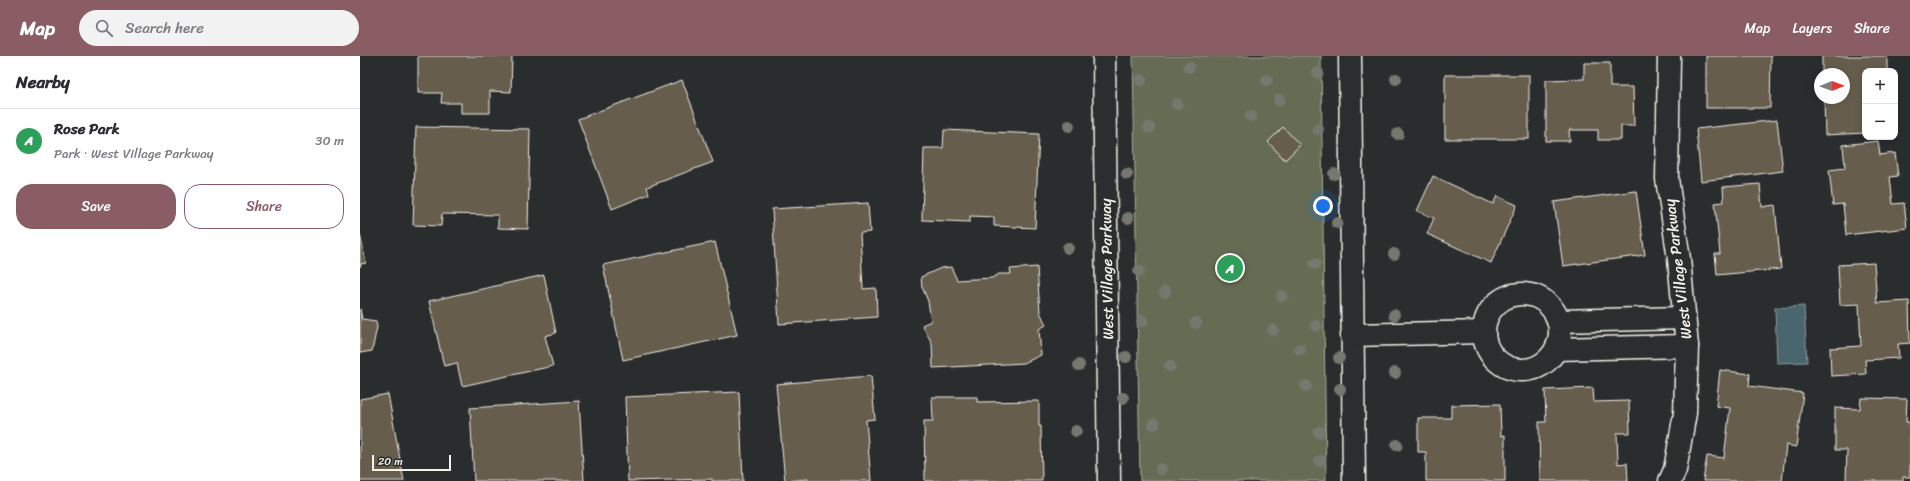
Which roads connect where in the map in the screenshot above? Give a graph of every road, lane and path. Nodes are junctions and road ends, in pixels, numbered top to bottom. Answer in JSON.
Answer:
{"nodes":[{"id":1,"x":1104,"y":56,"type":"edge"},
{"id":2,"x":1350,"y":56,"type":"edge"},
{"id":3,"x":1669,"y":56,"type":"edge"},
{"id":4,"x":1684,"y":318,"type":"junction"},
{"id":5,"x":1558,"y":321,"type":"junction"},
{"id":6,"x":1484,"y":332,"type":"junction"},
{"id":7,"x":1352,"y":335,"type":"junction"},
{"id":8,"x":1687,"y":346,"type":"junction"},
{"id":9,"x":1556,"y":349,"type":"junction"},
{"id":10,"x":1109,"y":481,"type":"edge"},
{"id":11,"x":1354,"y":481,"type":"edge"},
{"id":12,"x":1670,"y":481,"type":"edge"}],
"edges":[{"from":1,"to":10,"type":"street","name":"West Village Parkway"},
{"from":2,"to":7,"type":"street"},
{"from":3,"to":4,"type":"street","name":"West Village Parkway"},
{"from":4,"to":5,"type":"street"},
{"from":4,"to":8,"type":"street","name":"West Village Parkway"},
{"from":5,"to":6,"type":"street"},
{"from":5,"to":9,"type":"street"},
{"from":6,"to":7,"type":"street"},
{"from":6,"to":9,"type":"street"},
{"from":7,"to":11,"type":"street"},
{"from":8,"to":9,"type":"street"},
{"from":8,"to":12,"type":"street","name":"West Village Parkway"}]}
